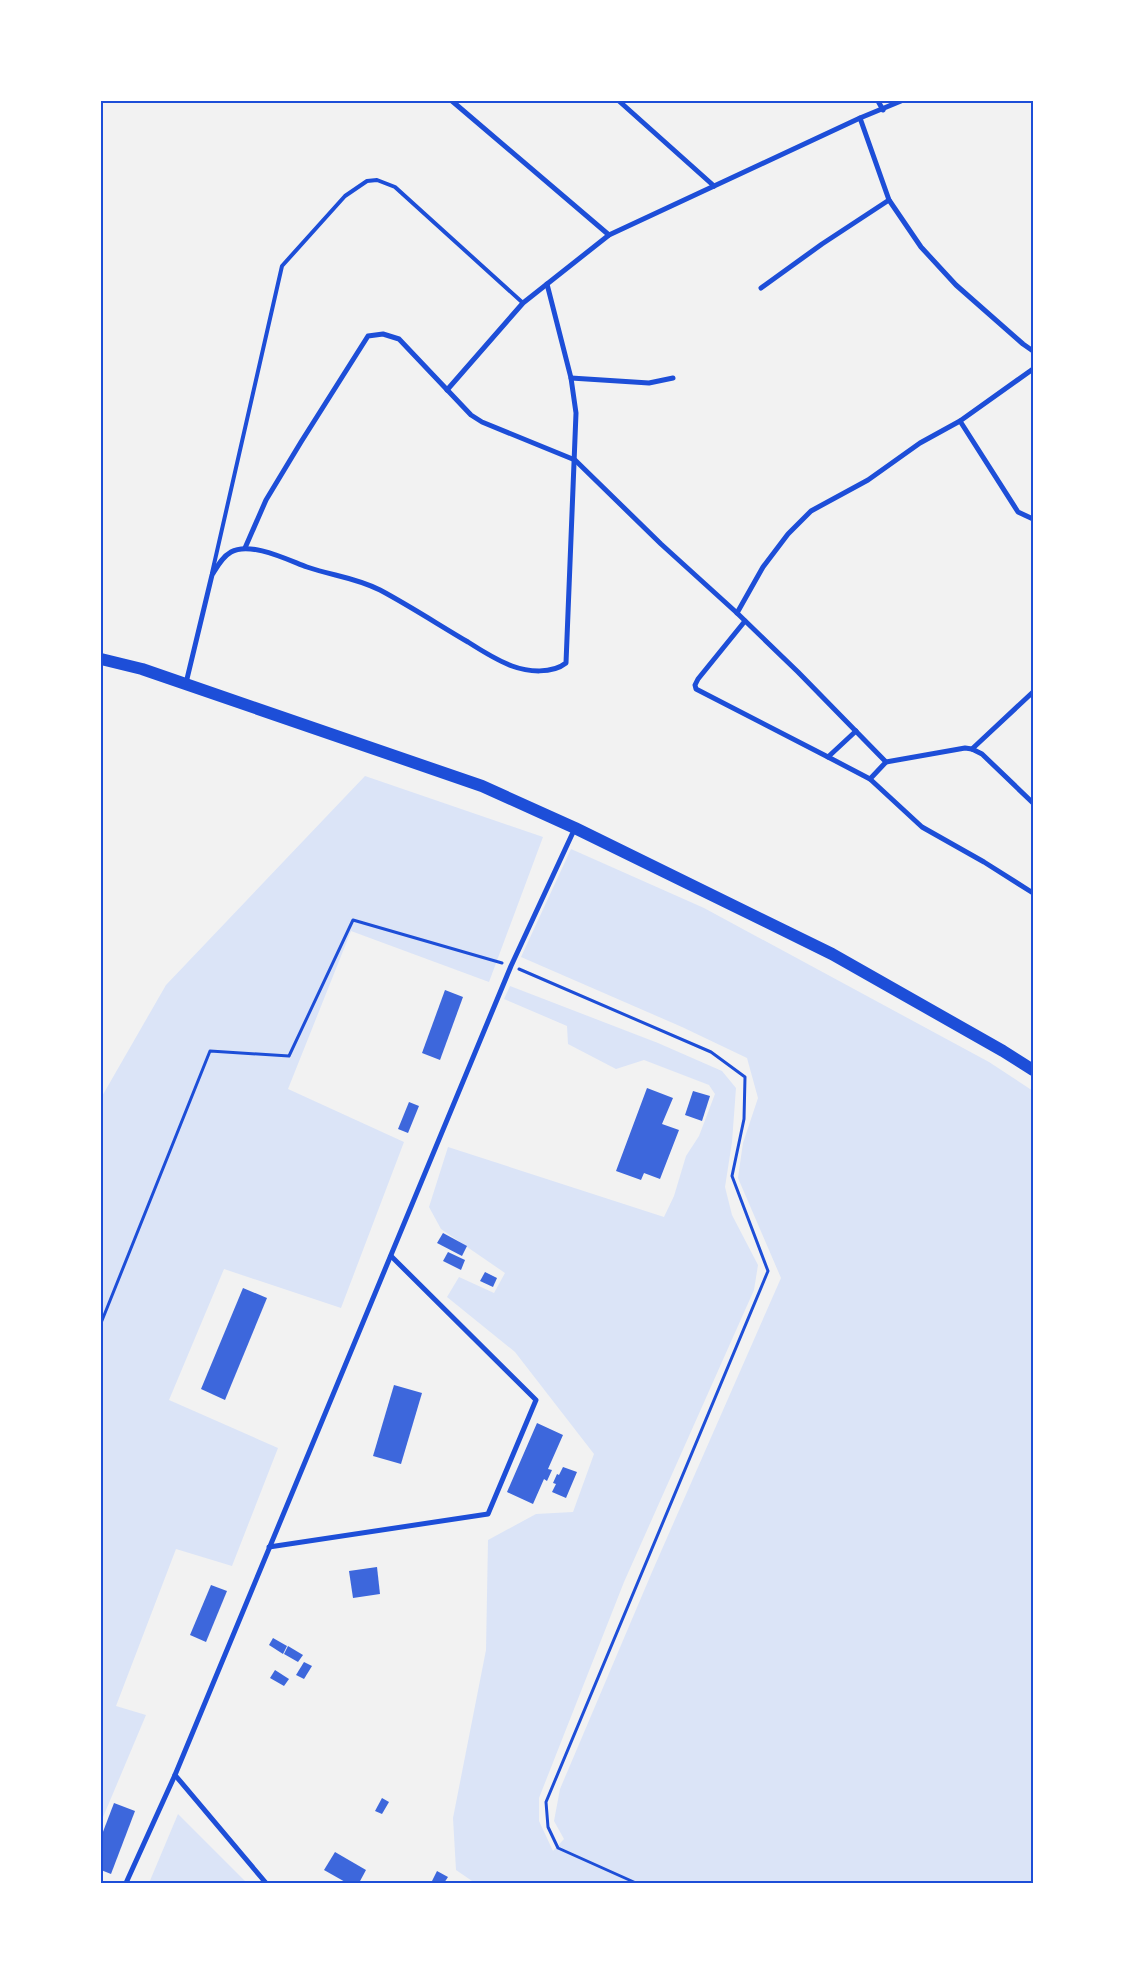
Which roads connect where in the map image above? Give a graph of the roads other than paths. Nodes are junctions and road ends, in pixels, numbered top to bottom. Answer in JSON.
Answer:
{"nodes":[{"id":1,"x":452,"y":101,"type":"edge"},
{"id":2,"x":619,"y":101,"type":"edge"},
{"id":3,"x":878,"y":101,"type":"edge"},
{"id":4,"x":901,"y":101,"type":"edge"},
{"id":5,"x":883,"y":110,"type":"junction"},
{"id":6,"x":860,"y":118,"type":"junction"},
{"id":7,"x":714,"y":186,"type":"junction"},
{"id":8,"x":889,"y":200,"type":"junction"},
{"id":9,"x":609,"y":235,"type":"junction"},
{"id":10,"x":547,"y":284,"type":"junction"},
{"id":11,"x":762,"y":288,"type":"dead end"},
{"id":12,"x":523,"y":303,"type":"junction"},
{"id":13,"x":1033,"y":351,"type":"edge"},
{"id":14,"x":1033,"y":369,"type":"edge"},
{"id":15,"x":571,"y":378,"type":"junction"},
{"id":16,"x":673,"y":378,"type":"dead end"},
{"id":17,"x":448,"y":390,"type":"junction"},
{"id":18,"x":960,"y":421,"type":"junction"},
{"id":19,"x":575,"y":460,"type":"junction"},
{"id":20,"x":1033,"y":519,"type":"edge"},
{"id":21,"x":245,"y":548,"type":"junction"},
{"id":22,"x":212,"y":575,"type":"junction"},
{"id":23,"x":737,"y":612,"type":"junction"},
{"id":24,"x":745,"y":620,"type":"junction"},
{"id":25,"x":101,"y":659,"type":"edge"},
{"id":26,"x":185,"y":684,"type":"junction"},
{"id":27,"x":1033,"y":692,"type":"edge"},
{"id":28,"x":856,"y":731,"type":"junction"},
{"id":29,"x":972,"y":749,"type":"junction"},
{"id":30,"x":828,"y":757,"type":"junction"},
{"id":31,"x":886,"y":762,"type":"junction"},
{"id":32,"x":870,"y":779,"type":"junction"},
{"id":33,"x":1033,"y":803,"type":"edge"},
{"id":34,"x":575,"y":828,"type":"junction"},
{"id":35,"x":1033,"y":893,"type":"edge"},
{"id":36,"x":1033,"y":1070,"type":"edge"},
{"id":37,"x":390,"y":1256,"type":"junction"},
{"id":38,"x":269,"y":1547,"type":"junction"},
{"id":39,"x":175,"y":1774,"type":"junction"},
{"id":40,"x":126,"y":1883,"type":"edge"},
{"id":41,"x":266,"y":1883,"type":"edge"}],
"edges":[{"from":1,"to":9,"type":"street"},
{"from":2,"to":7,"type":"street"},
{"from":3,"to":5,"type":"street"},
{"from":4,"to":5,"type":"street"},
{"from":5,"to":6,"type":"street"},
{"from":6,"to":7,"type":"street"},
{"from":6,"to":8,"type":"street"},
{"from":7,"to":9,"type":"street"},
{"from":8,"to":11,"type":"street"},
{"from":8,"to":13,"type":"street"},
{"from":9,"to":10,"type":"street"},
{"from":10,"to":12,"type":"street"},
{"from":10,"to":15,"type":"street"},
{"from":12,"to":17,"type":"street"},
{"from":12,"to":22,"type":"lane"},
{"from":14,"to":18,"type":"street"},
{"from":15,"to":16,"type":"street"},
{"from":15,"to":19,"type":"street"},
{"from":17,"to":19,"type":"street"},
{"from":17,"to":21,"type":"street"},
{"from":18,"to":20,"type":"street"},
{"from":18,"to":23,"type":"street"},
{"from":19,"to":21,"type":"street"},
{"from":19,"to":23,"type":"street"},
{"from":21,"to":22,"type":"street"},
{"from":22,"to":26,"type":"street"},
{"from":23,"to":24,"type":"street"},
{"from":24,"to":28,"type":"street"},
{"from":24,"to":30,"type":"street"},
{"from":25,"to":26,"type":"highway"},
{"from":26,"to":34,"type":"highway"},
{"from":27,"to":29,"type":"street"},
{"from":28,"to":30,"type":"street"},
{"from":28,"to":31,"type":"street"},
{"from":29,"to":31,"type":"street"},
{"from":29,"to":33,"type":"street"},
{"from":30,"to":32,"type":"street"},
{"from":31,"to":32,"type":"street"},
{"from":32,"to":35,"type":"street"},
{"from":34,"to":36,"type":"highway"},
{"from":34,"to":37,"type":"street"},
{"from":37,"to":38,"type":"street"},
{"from":37,"to":38,"type":"street"},
{"from":38,"to":39,"type":"street"},
{"from":39,"to":40,"type":"street"},
{"from":39,"to":41,"type":"street"}]}
